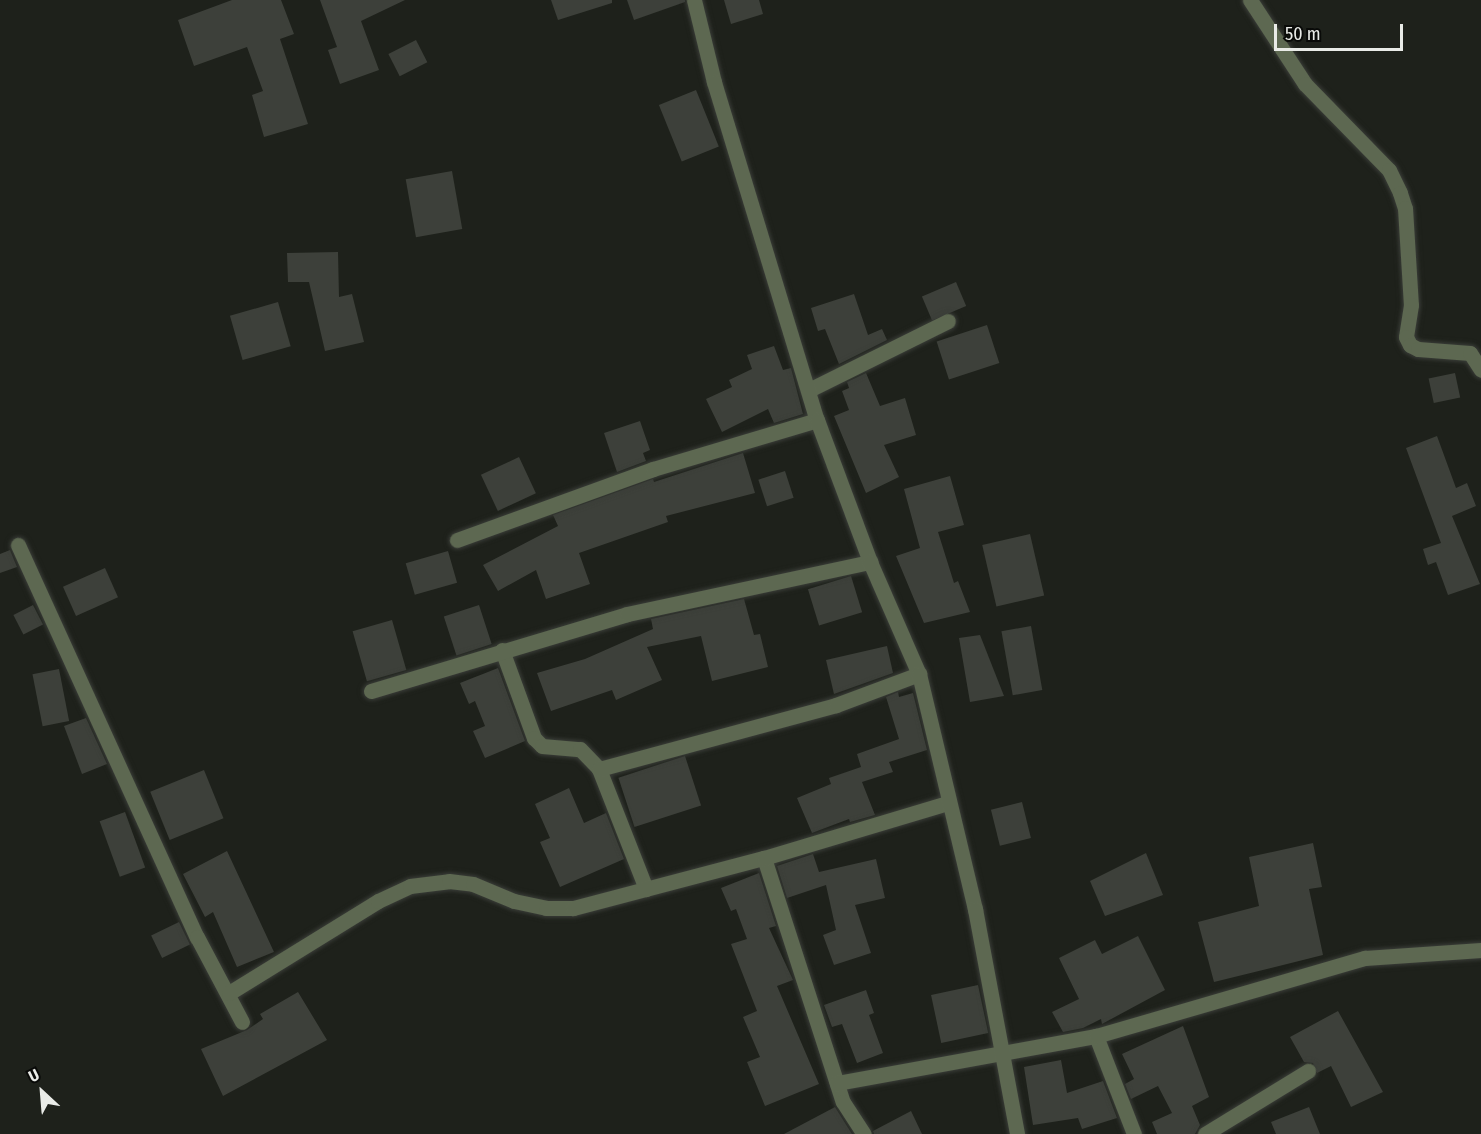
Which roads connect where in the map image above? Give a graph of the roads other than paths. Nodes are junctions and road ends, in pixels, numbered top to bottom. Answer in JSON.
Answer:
{"nodes":[{"id":1,"x":694,"y":0,"type":"edge"},
{"id":2,"x":1250,"y":0,"type":"edge"},
{"id":3,"x":948,"y":321,"type":"dead end"},
{"id":4,"x":1481,"y":370,"type":"edge"},
{"id":5,"x":809,"y":390,"type":"junction"},
{"id":6,"x":817,"y":420,"type":"junction"},
{"id":7,"x":457,"y":540,"type":"dead end"},
{"id":8,"x":18,"y":545,"type":"dead end"},
{"id":9,"x":870,"y":562,"type":"junction"},
{"id":10,"x":502,"y":650,"type":"junction"},
{"id":11,"x":919,"y":675,"type":"junction"},
{"id":12,"x":371,"y":691,"type":"dead end"},
{"id":13,"x":599,"y":769,"type":"junction"},
{"id":14,"x":947,"y":803,"type":"junction"},
{"id":15,"x":764,"y":858,"type":"junction"},
{"id":16,"x":646,"y":889,"type":"junction"},
{"id":17,"x":1481,"y":950,"type":"edge"},
{"id":18,"x":229,"y":993,"type":"junction"},
{"id":19,"x":242,"y":1022,"type":"dead end"},
{"id":20,"x":1096,"y":1036,"type":"junction"},
{"id":21,"x":1001,"y":1054,"type":"junction"},
{"id":22,"x":1308,"y":1071,"type":"dead end"},
{"id":23,"x":837,"y":1083,"type":"junction"},
{"id":24,"x":864,"y":1134,"type":"edge"},
{"id":25,"x":1017,"y":1134,"type":"edge"},
{"id":26,"x":1134,"y":1134,"type":"edge"},
{"id":27,"x":1205,"y":1134,"type":"edge"}],
"edges":[{"from":1,"to":5,"type":"street"},
{"from":2,"to":4,"type":"street"},
{"from":3,"to":5,"type":"street"},
{"from":5,"to":6,"type":"street"},
{"from":6,"to":7,"type":"street"},
{"from":6,"to":9,"type":"street"},
{"from":8,"to":18,"type":"street"},
{"from":9,"to":10,"type":"street"},
{"from":9,"to":11,"type":"street"},
{"from":10,"to":12,"type":"street"},
{"from":10,"to":13,"type":"street"},
{"from":11,"to":13,"type":"street"},
{"from":11,"to":14,"type":"street"},
{"from":13,"to":16,"type":"street"},
{"from":14,"to":15,"type":"street"},
{"from":14,"to":21,"type":"street"},
{"from":15,"to":16,"type":"street"},
{"from":15,"to":23,"type":"street"},
{"from":16,"to":18,"type":"street"},
{"from":17,"to":20,"type":"street"},
{"from":18,"to":19,"type":"street"},
{"from":20,"to":21,"type":"street"},
{"from":20,"to":26,"type":"street"},
{"from":21,"to":23,"type":"street"},
{"from":21,"to":25,"type":"street"},
{"from":22,"to":27,"type":"street"},
{"from":23,"to":24,"type":"street"}]}
